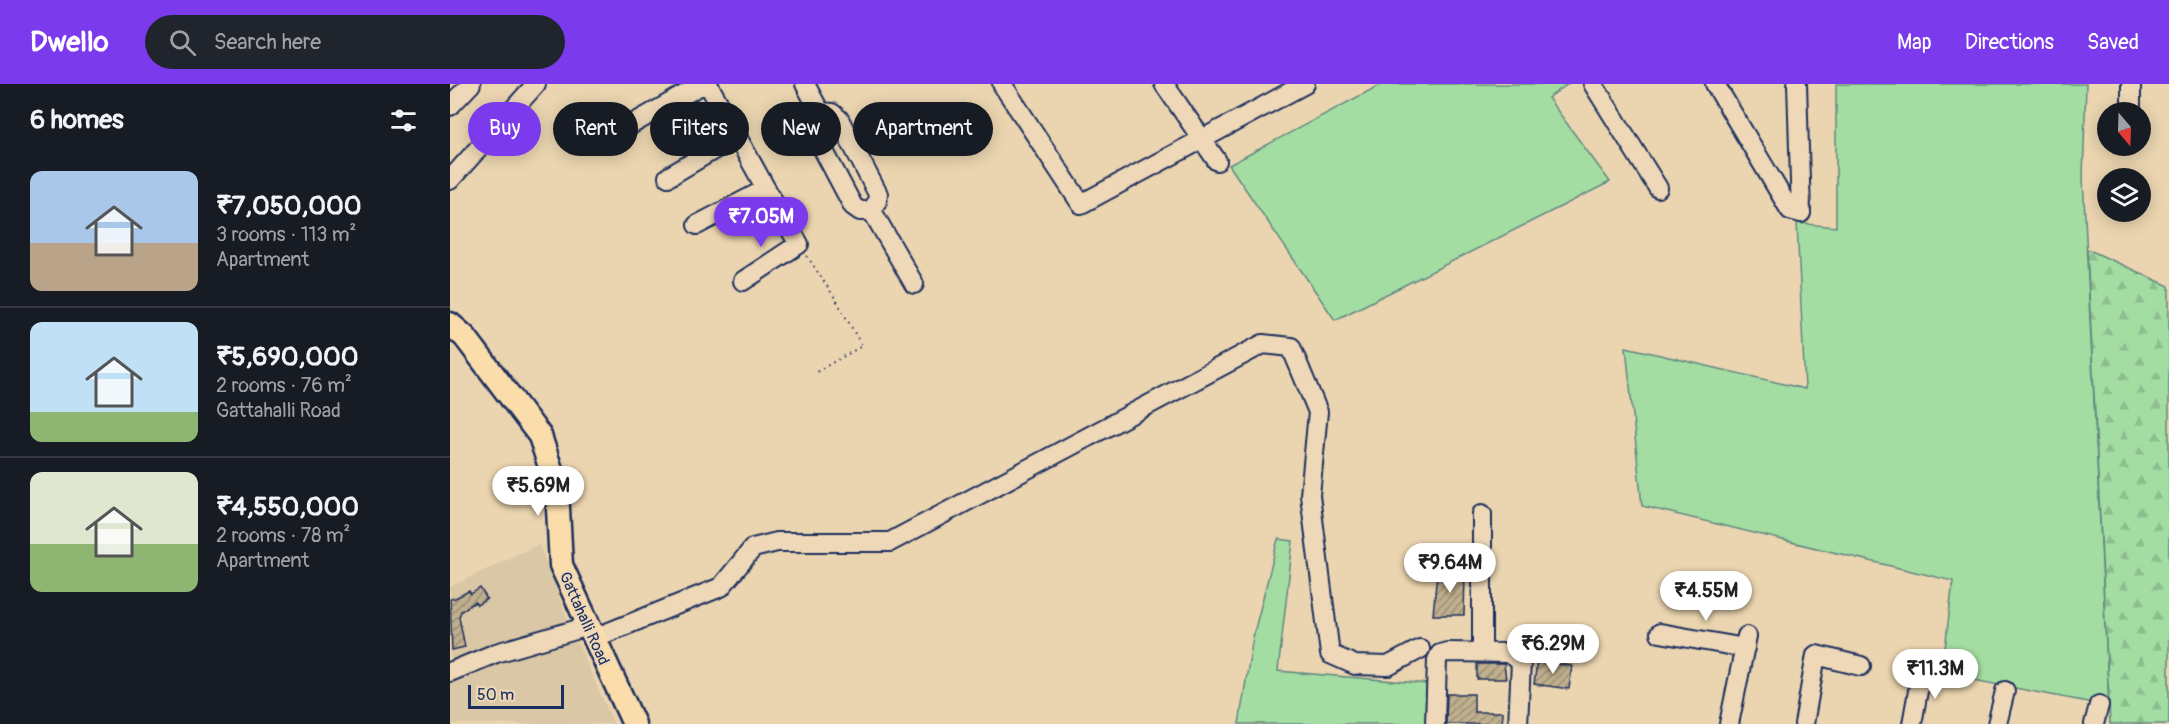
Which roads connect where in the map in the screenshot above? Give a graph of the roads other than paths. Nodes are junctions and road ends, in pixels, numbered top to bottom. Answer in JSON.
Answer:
{"nodes":[{"id":1,"x":471,"y":84,"type":"edge"},
{"id":2,"x":703,"y":84,"type":"edge"},
{"id":3,"x":708,"y":84,"type":"edge"},
{"id":4,"x":805,"y":84,"type":"edge"},
{"id":5,"x":1002,"y":84,"type":"edge"},
{"id":6,"x":1305,"y":84,"type":"edge"},
{"id":7,"x":1593,"y":84,"type":"edge"},
{"id":8,"x":1715,"y":84,"type":"edge"},
{"id":9,"x":1797,"y":84,"type":"edge"},
{"id":10,"x":2131,"y":84,"type":"edge"},
{"id":11,"x":532,"y":85,"type":"edge"},
{"id":12,"x":1171,"y":86,"type":"edge"},
{"id":13,"x":718,"y":102,"type":"edge"},
{"id":14,"x":815,"y":102,"type":"edge"},
{"id":15,"x":2131,"y":102,"type":"edge"},
{"id":16,"x":450,"y":106,"type":"edge"},
{"id":17,"x":638,"y":121,"type":"edge"},
{"id":18,"x":841,"y":123,"type":"edge"},
{"id":19,"x":1202,"y":139,"type":"junction"},
{"id":20,"x":703,"y":156,"type":"edge"},
{"id":21,"x":748,"y":156,"type":"edge"},
{"id":22,"x":827,"y":156,"type":"edge"},
{"id":23,"x":1217,"y":161,"type":"dead end"},
{"id":24,"x":668,"y":177,"type":"dead end"},
{"id":25,"x":450,"y":180,"type":"edge"},
{"id":26,"x":1658,"y":188,"type":"dead end"},
{"id":27,"x":766,"y":189,"type":"junction"},
{"id":28,"x":872,"y":211,"type":"junction"},
{"id":29,"x":698,"y":225,"type":"dead end"},
{"id":30,"x":743,"y":281,"type":"dead end"},
{"id":31,"x":914,"y":284,"type":"dead end"},
{"id":32,"x":450,"y":324,"type":"edge"},
{"id":33,"x":1482,"y":514,"type":"dead end"},
{"id":34,"x":591,"y":632,"type":"junction"},
{"id":35,"x":1660,"y":633,"type":"dead end"},
{"id":36,"x":1420,"y":648,"type":"dead end"},
{"id":37,"x":1482,"y":652,"type":"junction"},
{"id":38,"x":1861,"y":666,"type":"dead end"},
{"id":39,"x":1922,"y":669,"type":"dead end"},
{"id":40,"x":450,"y":672,"type":"edge"},
{"id":41,"x":2005,"y":691,"type":"dead end"},
{"id":42,"x":2099,"y":705,"type":"dead end"},
{"id":43,"x":634,"y":724,"type":"edge"},
{"id":44,"x":1435,"y":724,"type":"edge"},
{"id":45,"x":1518,"y":724,"type":"edge"},
{"id":46,"x":1729,"y":724,"type":"edge"},
{"id":47,"x":1803,"y":724,"type":"edge"},
{"id":48,"x":1912,"y":724,"type":"edge"},
{"id":49,"x":1997,"y":724,"type":"edge"},
{"id":50,"x":2094,"y":724,"type":"edge"}],
"edges":[{"from":1,"to":16,"type":"street"},
{"from":2,"to":17,"type":"street"},
{"from":3,"to":13,"type":"street"},
{"from":4,"to":14,"type":"street"},
{"from":5,"to":19,"type":"street"},
{"from":6,"to":19,"type":"street"},
{"from":7,"to":26,"type":"street"},
{"from":8,"to":9,"type":"street"},
{"from":10,"to":15,"type":"street"},
{"from":11,"to":25,"type":"street"},
{"from":12,"to":19,"type":"street"},
{"from":18,"to":28,"type":"street"},
{"from":19,"to":23,"type":"street"},
{"from":20,"to":24,"type":"street"},
{"from":21,"to":27,"type":"street"},
{"from":22,"to":28,"type":"street"},
{"from":27,"to":29,"type":"street"},
{"from":27,"to":30,"type":"street"},
{"from":28,"to":31,"type":"street"},
{"from":32,"to":34,"type":"main road","name":"Gattahalli Road"},
{"from":33,"to":37,"type":"street"},
{"from":34,"to":36,"type":"street"},
{"from":34,"to":40,"type":"street"},
{"from":34,"to":43,"type":"main road","name":"Gattahalli Road"},
{"from":35,"to":46,"type":"street"},
{"from":37,"to":44,"type":"street"},
{"from":37,"to":45,"type":"street"},
{"from":38,"to":47,"type":"street"},
{"from":39,"to":48,"type":"street"},
{"from":41,"to":49,"type":"street"},
{"from":42,"to":50,"type":"street"}]}
